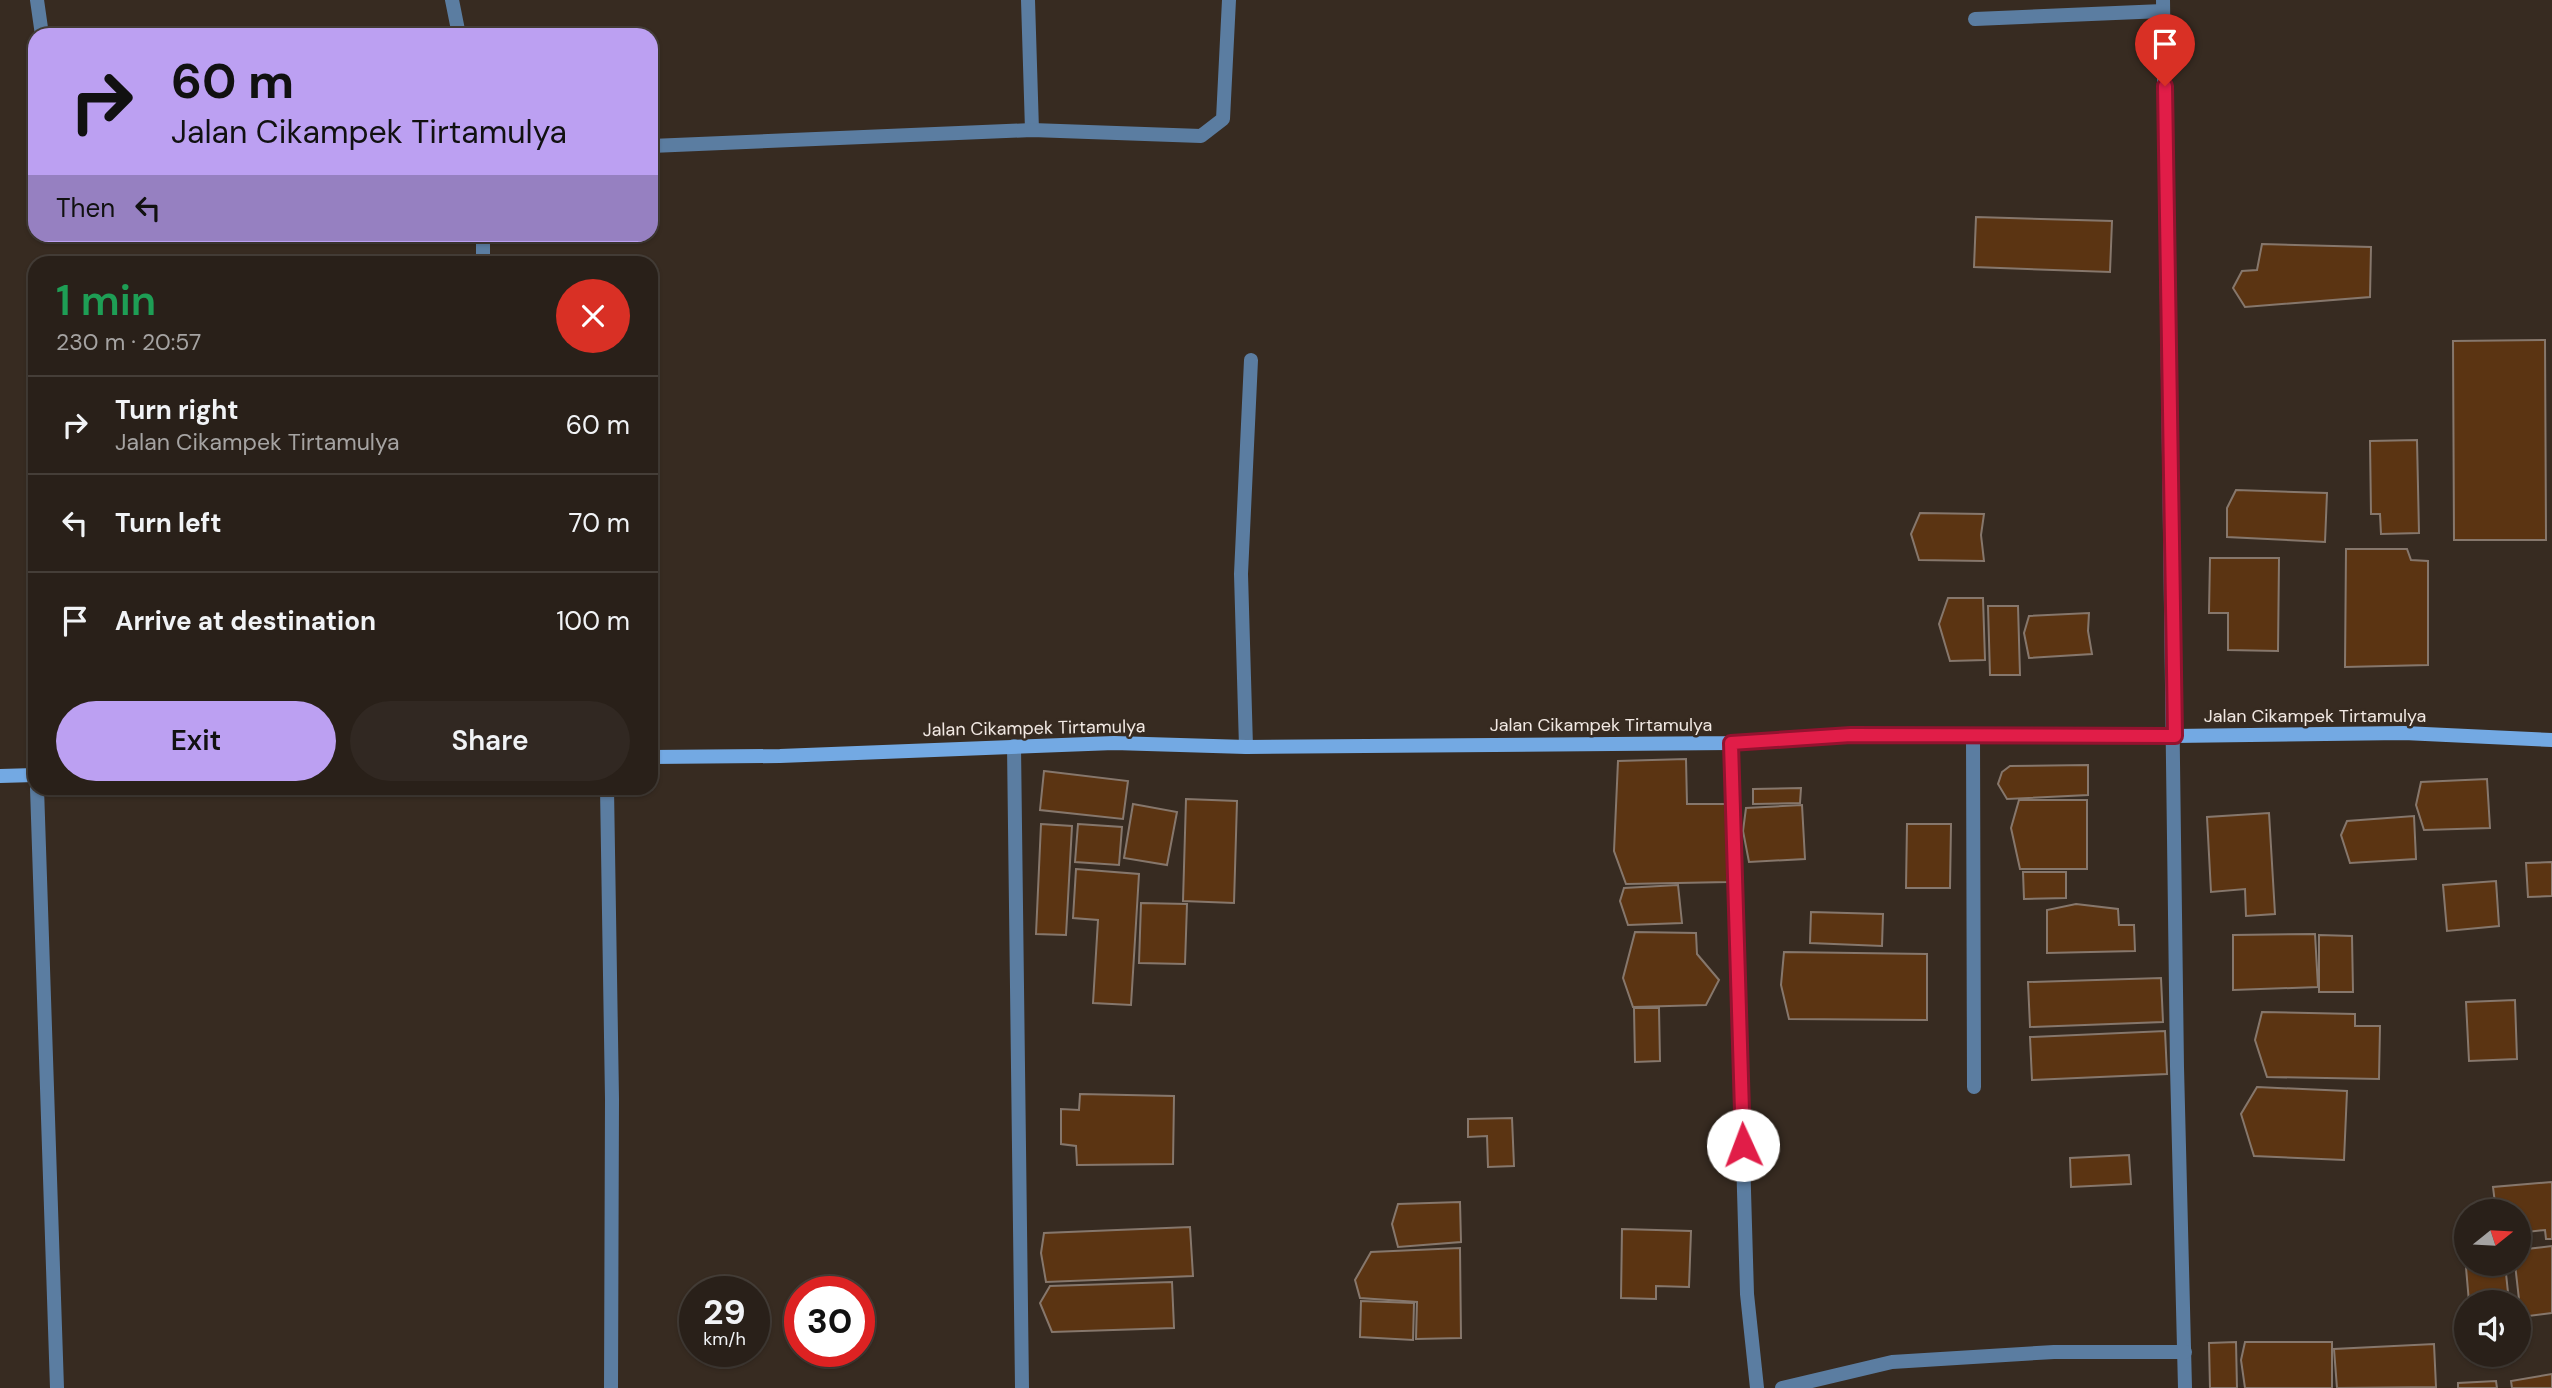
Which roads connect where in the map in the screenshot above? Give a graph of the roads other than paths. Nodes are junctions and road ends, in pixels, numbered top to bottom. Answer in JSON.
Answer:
{"nodes":[{"id":1,"x":37,"y":0,"type":"edge"},
{"id":2,"x":452,"y":0,"type":"edge"},
{"id":3,"x":1028,"y":0,"type":"edge"},
{"id":4,"x":1229,"y":0,"type":"edge"},
{"id":5,"x":2163,"y":6,"type":"edge"},
{"id":6,"x":2030,"y":7,"type":"edge"},
{"id":7,"x":1975,"y":19,"type":"dead end"},
{"id":8,"x":41,"y":28,"type":"edge"},
{"id":9,"x":458,"y":28,"type":"edge"},
{"id":10,"x":1032,"y":130,"type":"junction"},
{"id":11,"x":658,"y":146,"type":"edge"},
{"id":12,"x":1251,"y":360,"type":"dead end"},
{"id":13,"x":1973,"y":736,"type":"junction"},
{"id":14,"x":2175,"y":736,"type":"junction"},
{"id":15,"x":2552,"y":740,"type":"edge"},
{"id":16,"x":1731,"y":743,"type":"junction"},
{"id":17,"x":1014,"y":746,"type":"junction"},
{"id":18,"x":1246,"y":747,"type":"junction"},
{"id":19,"x":658,"y":757,"type":"edge"},
{"id":20,"x":28,"y":775,"type":"edge"},
{"id":21,"x":0,"y":776,"type":"edge"},
{"id":22,"x":37,"y":795,"type":"edge"},
{"id":23,"x":607,"y":795,"type":"edge"},
{"id":24,"x":1974,"y":1087,"type":"dead end"},
{"id":25,"x":2185,"y":1352,"type":"junction"},
{"id":26,"x":57,"y":1388,"type":"edge"},
{"id":27,"x":611,"y":1388,"type":"edge"},
{"id":28,"x":1022,"y":1388,"type":"edge"},
{"id":29,"x":1757,"y":1388,"type":"edge"},
{"id":30,"x":1782,"y":1388,"type":"edge"},
{"id":31,"x":2185,"y":1388,"type":"edge"}],
"edges":[{"from":1,"to":8,"type":"street"},
{"from":2,"to":9,"type":"street"},
{"from":3,"to":10,"type":"street"},
{"from":4,"to":10,"type":"street"},
{"from":5,"to":6,"type":"street"},
{"from":5,"to":14,"type":"street"},
{"from":6,"to":7,"type":"street"},
{"from":10,"to":11,"type":"street"},
{"from":12,"to":18,"type":"street"},
{"from":13,"to":14,"type":"street","name":"Jalan Cikampek Tirtamulya"},
{"from":13,"to":16,"type":"street","name":"Jalan Cikampek Tirtamulya"},
{"from":13,"to":24,"type":"street"},
{"from":14,"to":15,"type":"street","name":"Jalan Cikampek Tirtamulya"},
{"from":14,"to":25,"type":"street"},
{"from":16,"to":18,"type":"street","name":"Jalan Cikampek Tirtamulya"},
{"from":16,"to":29,"type":"street"},
{"from":17,"to":18,"type":"street","name":"Jalan Cikampek Tirtamulya"},
{"from":17,"to":19,"type":"street","name":"Jalan Cikampek Tirtamulya"},
{"from":17,"to":28,"type":"street"},
{"from":20,"to":21,"type":"street"},
{"from":22,"to":26,"type":"street"},
{"from":23,"to":27,"type":"street"},
{"from":25,"to":30,"type":"street"},
{"from":25,"to":31,"type":"street"}]}
